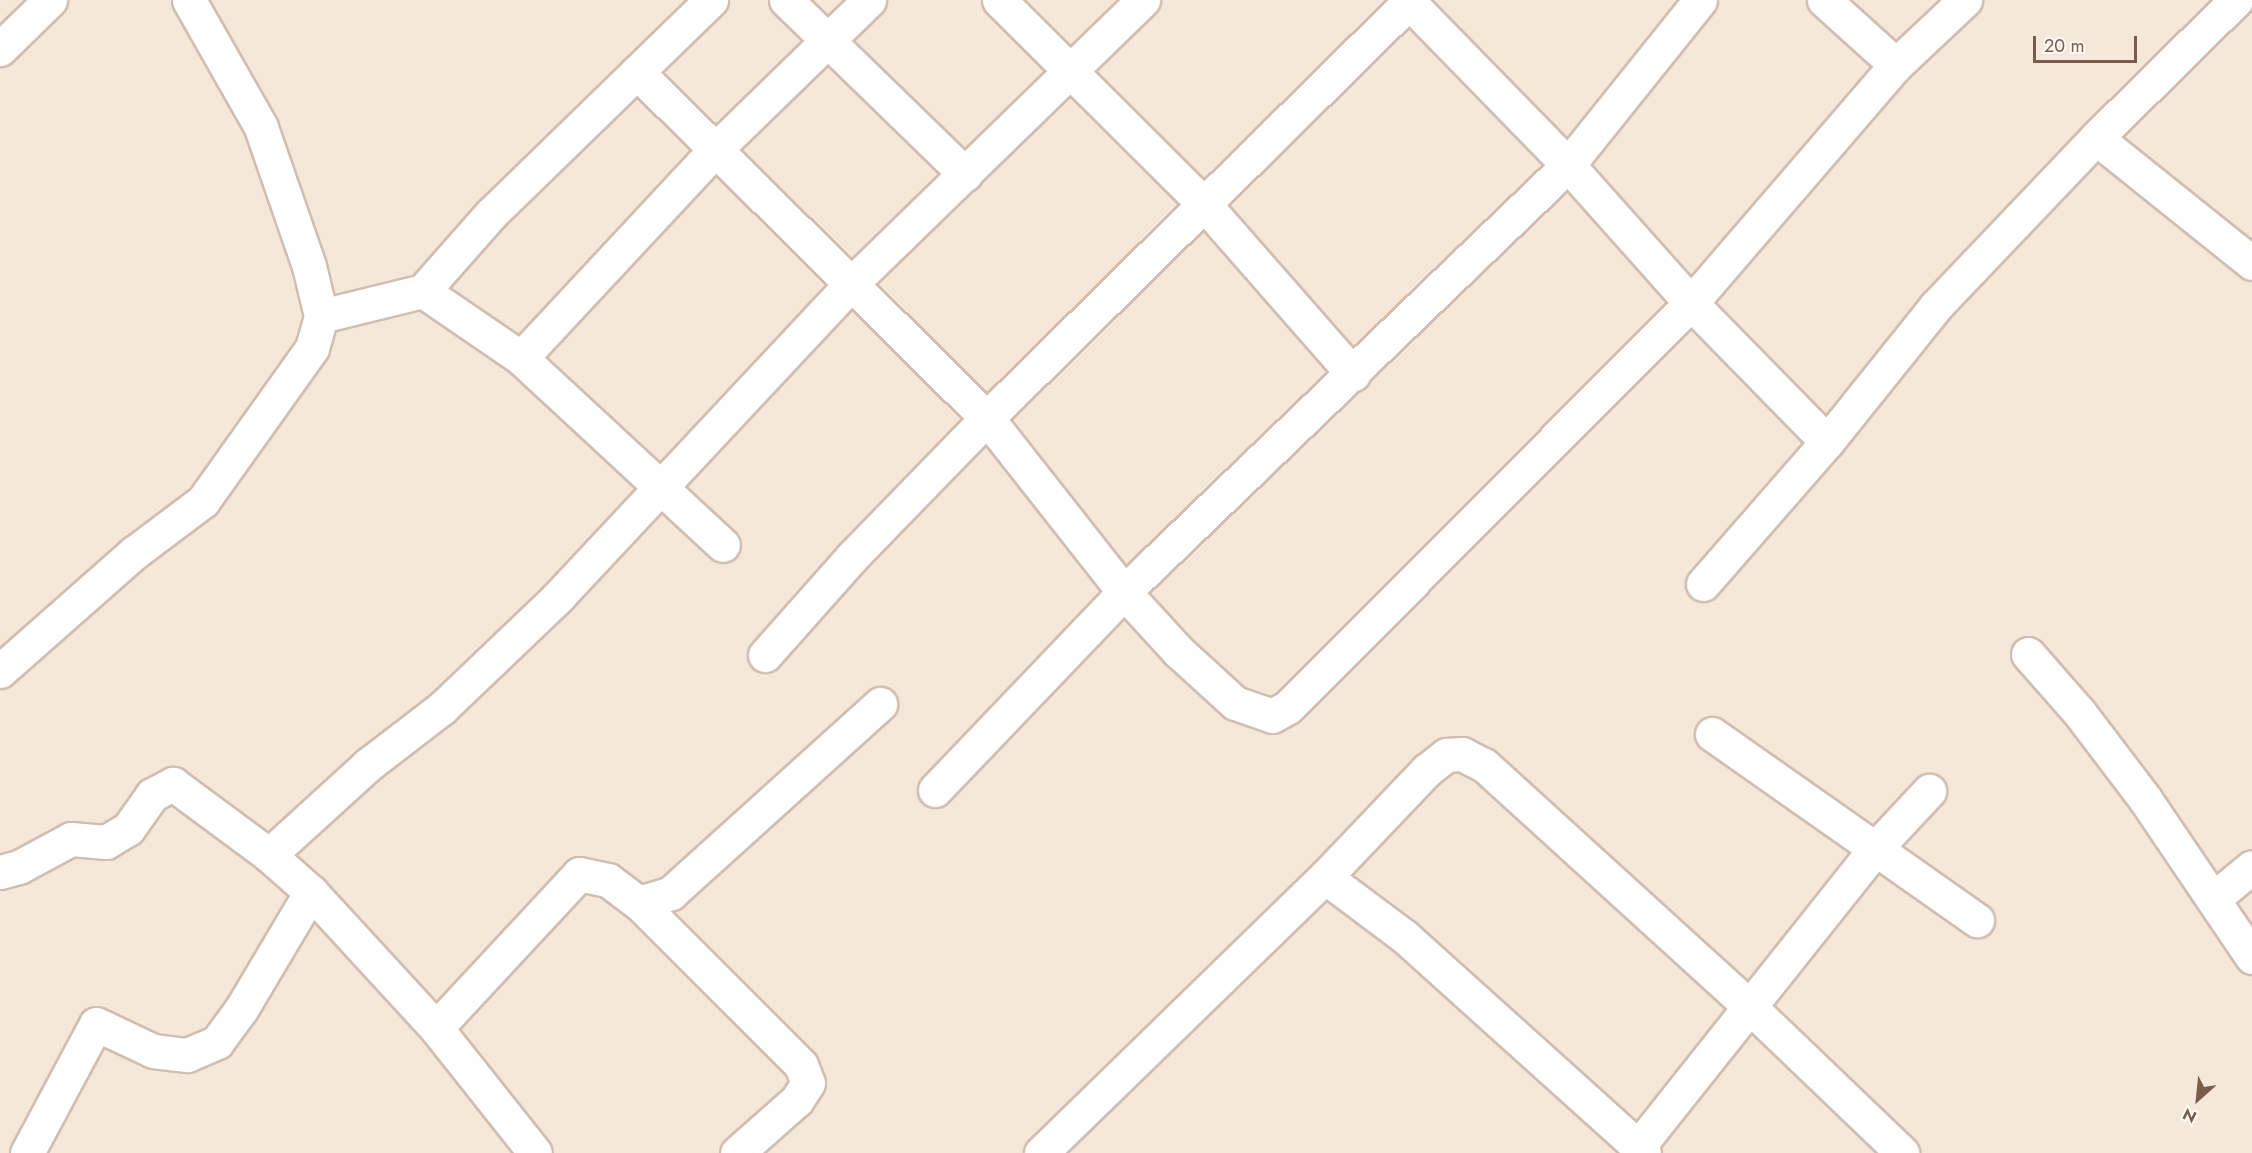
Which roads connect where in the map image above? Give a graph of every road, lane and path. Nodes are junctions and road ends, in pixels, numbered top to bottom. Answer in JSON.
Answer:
{"nodes":[{"id":1,"x":50,"y":0,"type":"edge"},
{"id":2,"x":711,"y":0,"type":"edge"},
{"id":3,"x":786,"y":0,"type":"edge"},
{"id":4,"x":869,"y":0,"type":"edge"},
{"id":5,"x":999,"y":0,"type":"edge"},
{"id":6,"x":1143,"y":0,"type":"edge"},
{"id":7,"x":1700,"y":0,"type":"edge"},
{"id":8,"x":1824,"y":0,"type":"edge"},
{"id":9,"x":1965,"y":0,"type":"edge"},
{"id":10,"x":2236,"y":0,"type":"edge"},
{"id":11,"x":191,"y":1,"type":"edge"},
{"id":12,"x":1409,"y":1,"type":"edge"},
{"id":13,"x":826,"y":41,"type":"junction"},
{"id":14,"x":0,"y":49,"type":"edge"},
{"id":15,"x":1896,"y":65,"type":"junction"},
{"id":16,"x":1071,"y":70,"type":"junction"},
{"id":17,"x":636,"y":72,"type":"junction"},
{"id":18,"x":2096,"y":138,"type":"junction"},
{"id":19,"x":717,"y":148,"type":"junction"},
{"id":20,"x":1568,"y":165,"type":"junction"},
{"id":21,"x":965,"y":174,"type":"junction"},
{"id":22,"x":1205,"y":205,"type":"junction"},
{"id":23,"x":2252,"y":263,"type":"edge"},
{"id":24,"x":852,"y":283,"type":"junction"},
{"id":25,"x":423,"y":291,"type":"junction"},
{"id":26,"x":1691,"y":303,"type":"junction"},
{"id":27,"x":321,"y":316,"type":"junction"},
{"id":28,"x":521,"y":358,"type":"junction"},
{"id":29,"x":1353,"y":374,"type":"junction"},
{"id":30,"x":987,"y":418,"type":"junction"},
{"id":31,"x":1827,"y":442,"type":"junction"},
{"id":32,"x":659,"y":489,"type":"junction"},
{"id":33,"x":723,"y":545,"type":"dead end"},
{"id":34,"x":1703,"y":584,"type":"dead end"},
{"id":35,"x":1124,"y":592,"type":"junction"},
{"id":36,"x":2028,"y":654,"type":"dead end"},
{"id":37,"x":765,"y":655,"type":"dead end"},
{"id":38,"x":0,"y":671,"type":"edge"},
{"id":39,"x":880,"y":704,"type":"dead end"},
{"id":40,"x":1712,"y":734,"type":"dead end"},
{"id":41,"x":935,"y":790,"type":"dead end"},
{"id":42,"x":1929,"y":791,"type":"dead end"},
{"id":43,"x":1874,"y":850,"type":"junction"},
{"id":44,"x":270,"y":855,"type":"junction"},
{"id":45,"x":2252,"y":867,"type":"edge"},
{"id":46,"x":0,"y":872,"type":"edge"},
{"id":47,"x":1325,"y":877,"type":"junction"},
{"id":48,"x":311,"y":892,"type":"junction"},
{"id":49,"x":2212,"y":898,"type":"junction"},
{"id":50,"x":639,"y":903,"type":"junction"},
{"id":51,"x":1977,"y":920,"type":"dead end"},
{"id":52,"x":2252,"y":957,"type":"edge"},
{"id":53,"x":1750,"y":1007,"type":"junction"},
{"id":54,"x":436,"y":1028,"type":"junction"},
{"id":55,"x":1641,"y":1150,"type":"edge"},
{"id":56,"x":27,"y":1153,"type":"edge"},
{"id":57,"x":535,"y":1153,"type":"edge"},
{"id":58,"x":737,"y":1153,"type":"edge"},
{"id":59,"x":1041,"y":1153,"type":"edge"},
{"id":60,"x":1902,"y":1153,"type":"edge"}],
"edges":[{"from":1,"to":14,"type":"street"},
{"from":2,"to":17,"type":"street"},
{"from":3,"to":13,"type":"street"},
{"from":4,"to":13,"type":"street"},
{"from":5,"to":16,"type":"street"},
{"from":6,"to":16,"type":"street"},
{"from":7,"to":20,"type":"street"},
{"from":8,"to":15,"type":"street"},
{"from":9,"to":15,"type":"street"},
{"from":10,"to":18,"type":"street"},
{"from":11,"to":27,"type":"street"},
{"from":12,"to":20,"type":"street"},
{"from":12,"to":22,"type":"street"},
{"from":13,"to":19,"type":"street"},
{"from":13,"to":21,"type":"street"},
{"from":15,"to":26,"type":"street"},
{"from":16,"to":21,"type":"street"},
{"from":16,"to":22,"type":"street"},
{"from":17,"to":19,"type":"street"},
{"from":17,"to":25,"type":"street"},
{"from":18,"to":23,"type":"street"},
{"from":18,"to":31,"type":"street"},
{"from":19,"to":24,"type":"street"},
{"from":19,"to":28,"type":"street"},
{"from":20,"to":26,"type":"street"},
{"from":20,"to":29,"type":"street"},
{"from":21,"to":24,"type":"street"},
{"from":22,"to":29,"type":"street"},
{"from":22,"to":30,"type":"street"},
{"from":24,"to":30,"type":"street"},
{"from":24,"to":32,"type":"street"},
{"from":25,"to":27,"type":"street"},
{"from":25,"to":28,"type":"street"},
{"from":26,"to":31,"type":"street"},
{"from":26,"to":35,"type":"street"},
{"from":27,"to":38,"type":"street"},
{"from":28,"to":32,"type":"street"},
{"from":29,"to":35,"type":"street"},
{"from":30,"to":35,"type":"street"},
{"from":30,"to":37,"type":"street"},
{"from":31,"to":34,"type":"street"},
{"from":32,"to":33,"type":"street"},
{"from":32,"to":44,"type":"street"},
{"from":35,"to":41,"type":"street"},
{"from":36,"to":49,"type":"street"},
{"from":39,"to":50,"type":"street"},
{"from":40,"to":43,"type":"street"},
{"from":42,"to":43,"type":"street"},
{"from":43,"to":51,"type":"street"},
{"from":43,"to":53,"type":"street"},
{"from":44,"to":46,"type":"street"},
{"from":44,"to":48,"type":"street"},
{"from":45,"to":49,"type":"street"},
{"from":47,"to":53,"type":"street"},
{"from":47,"to":55,"type":"street"},
{"from":47,"to":59,"type":"street"},
{"from":48,"to":54,"type":"street"},
{"from":48,"to":56,"type":"street"},
{"from":49,"to":52,"type":"street"},
{"from":50,"to":54,"type":"street"},
{"from":50,"to":58,"type":"street"},
{"from":53,"to":55,"type":"street"},
{"from":53,"to":60,"type":"street"},
{"from":54,"to":57,"type":"street"}]}
